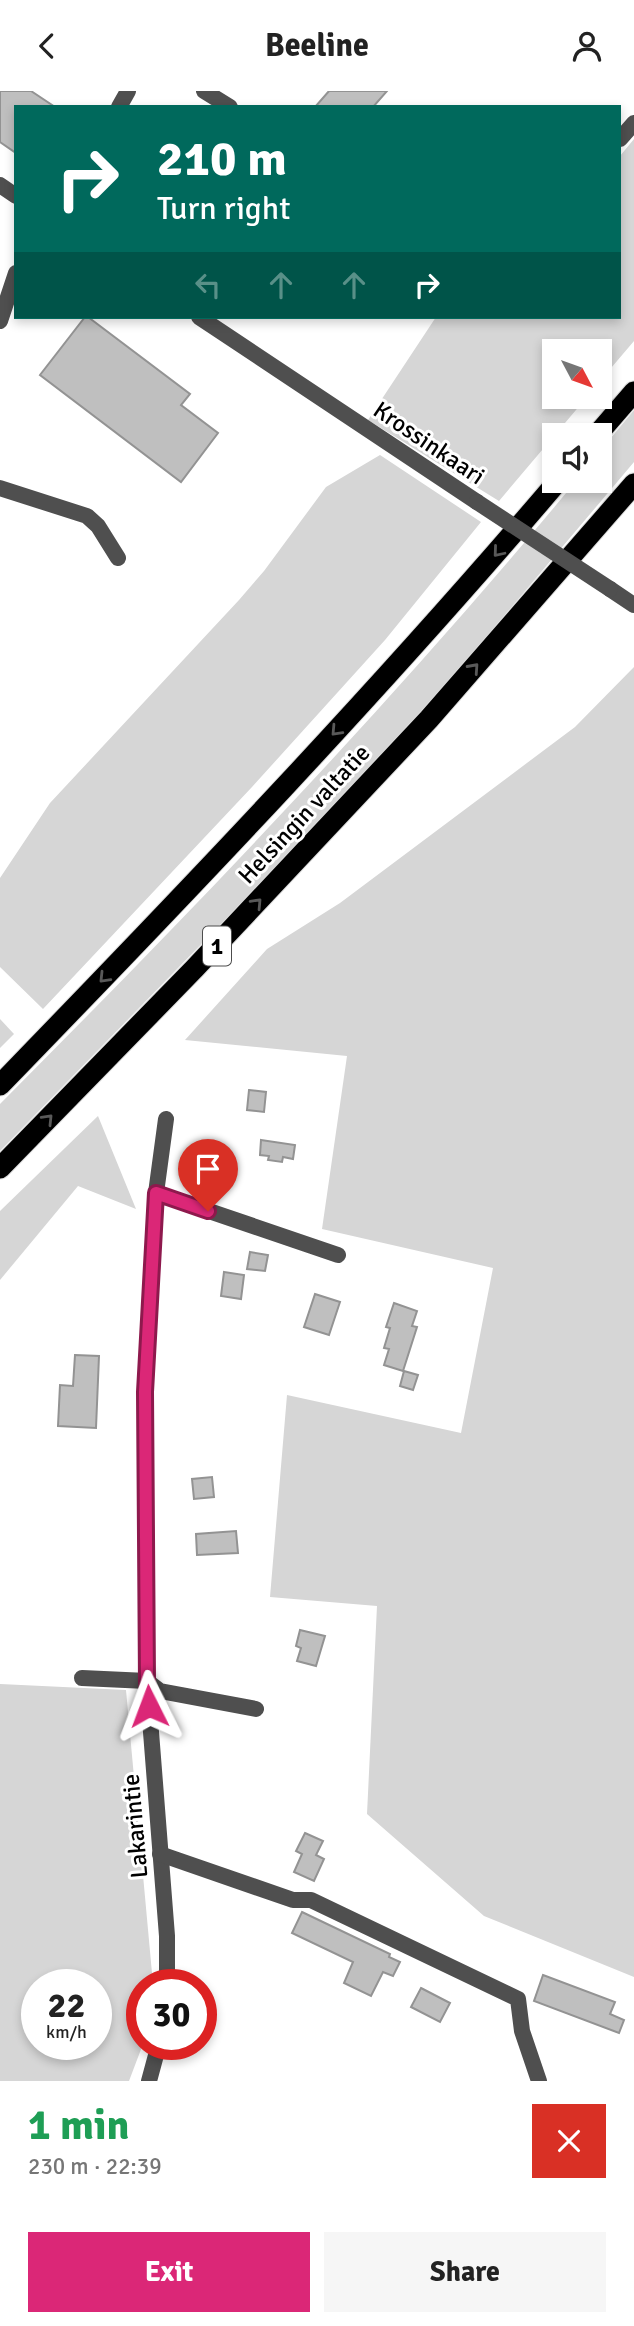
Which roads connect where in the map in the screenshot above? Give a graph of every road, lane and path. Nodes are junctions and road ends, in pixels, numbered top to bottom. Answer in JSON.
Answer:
{"nodes":[{"id":1,"x":204,"y":91,"type":"edge"},
{"id":2,"x":227,"y":105,"type":"edge"},
{"id":3,"x":634,"y":123,"type":"edge"},
{"id":4,"x":621,"y":138,"type":"edge"},
{"id":5,"x":14,"y":279,"type":"edge"},
{"id":6,"x":202,"y":319,"type":"edge"},
{"id":7,"x":0,"y":321,"type":"edge"},
{"id":8,"x":634,"y":392,"type":"edge"},
{"id":9,"x":607,"y":423,"type":"edge"},
{"id":10,"x":634,"y":484,"type":"edge"},
{"id":11,"x":0,"y":488,"type":"edge"},
{"id":12,"x":548,"y":493,"type":"edge"},
{"id":13,"x":118,"y":558,"type":"dead end"},
{"id":14,"x":634,"y":605,"type":"edge"},
{"id":15,"x":0,"y":1085,"type":"edge"},
{"id":16,"x":166,"y":1119,"type":"dead end"},
{"id":17,"x":0,"y":1168,"type":"edge"},
{"id":18,"x":156,"y":1193,"type":"junction"},
{"id":19,"x":338,"y":1255,"type":"dead end"},
{"id":20,"x":82,"y":1678,"type":"dead end"},
{"id":21,"x":147,"y":1681,"type":"junction"},
{"id":22,"x":256,"y":1709,"type":"dead end"},
{"id":23,"x":160,"y":1854,"type":"junction"},
{"id":24,"x":167,"y":1969,"type":"edge"},
{"id":25,"x":155,"y":2060,"type":"edge"},
{"id":26,"x":149,"y":2081,"type":"edge"},
{"id":27,"x":538,"y":2081,"type":"edge"}],
"edges":[{"from":1,"to":2,"type":"street"},
{"from":3,"to":4,"type":"street"},
{"from":5,"to":7,"type":"street"},
{"from":6,"to":14,"type":"street","name":"Krossinkaari","bridge":true},
{"from":8,"to":9,"type":"highway"},
{"from":17,"to":10,"type":"highway","name":"Helsingin valtatie","number":"1","one_way":true},
{"from":11,"to":13,"type":"street"},
{"from":12,"to":15,"type":"highway","name":"Helsingin valtatie","number":"1","one_way":true},
{"from":16,"to":18,"type":"street","name":"Lakarintie"},
{"from":18,"to":19,"type":"street"},
{"from":18,"to":21,"type":"street","name":"Lakarintie"},
{"from":20,"to":21,"type":"street"},
{"from":21,"to":22,"type":"street"},
{"from":21,"to":23,"type":"street","name":"Lakarintie"},
{"from":23,"to":24,"type":"street","name":"Lakarintie"},
{"from":23,"to":27,"type":"street"},
{"from":25,"to":26,"type":"street"}]}
